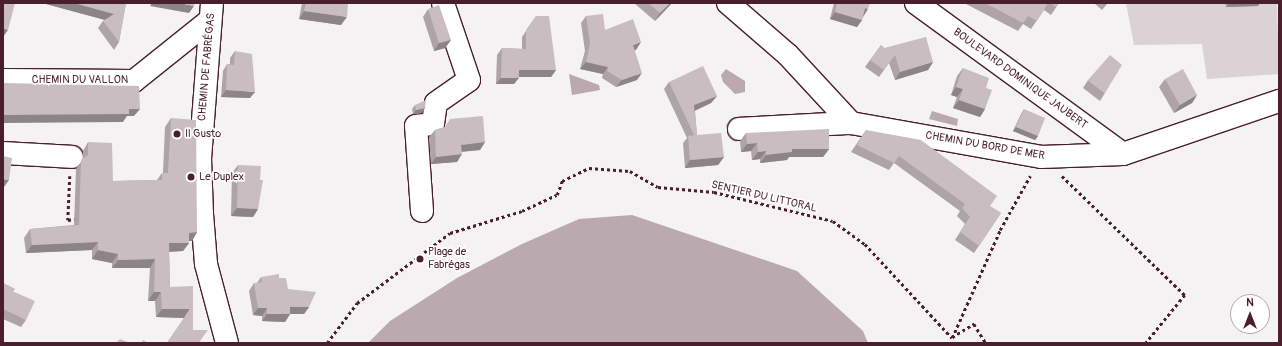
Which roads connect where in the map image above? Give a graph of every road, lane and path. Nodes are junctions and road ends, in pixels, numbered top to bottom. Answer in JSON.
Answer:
{"nodes":[{"id":1,"x":443,"y":3,"type":"edge"},
{"id":2,"x":728,"y":3,"type":"edge"},
{"id":3,"x":916,"y":3,"type":"edge"},
{"id":4,"x":211,"y":12,"type":"edge"},
{"id":5,"x":3,"y":80,"type":"edge"},
{"id":6,"x":1279,"y":101,"type":"edge"},
{"id":7,"x":851,"y":123,"type":"junction"},
{"id":8,"x":739,"y":129,"type":"dead end"},
{"id":9,"x":3,"y":153,"type":"edge"},
{"id":10,"x":1123,"y":154,"type":"junction"},
{"id":11,"x":72,"y":157,"type":"joint"},
{"id":12,"x":1041,"y":157,"type":"junction"},
{"id":13,"x":422,"y":211,"type":"dead end"},
{"id":14,"x":84,"y":219,"type":"edge"},
{"id":15,"x":952,"y":338,"type":"junction"},
{"id":16,"x":227,"y":343,"type":"edge"},
{"id":17,"x":327,"y":343,"type":"edge"},
{"id":18,"x":986,"y":343,"type":"edge"},
{"id":19,"x":1146,"y":343,"type":"edge"}],
"edges":[{"from":1,"to":13,"type":"street"},
{"from":2,"to":7,"type":"street"},
{"from":3,"to":10,"type":"street","name":"BOULEVARD DOMINIQUE JAUBERT"},
{"from":4,"to":5,"type":"street","name":"CHEMIN DU VALLON"},
{"from":4,"to":16,"type":"street","name":"CHEMIN DE FABRÉGAS"},
{"from":6,"to":10,"type":"street","name":"CHEMIN DU BORD DE MER"},
{"from":7,"to":8,"type":"street","name":"CHEMIN DU BORD DE MER"},
{"from":7,"to":12,"type":"street","name":"CHEMIN DU BORD DE MER"},
{"from":9,"to":11,"type":"street"},
{"from":10,"to":12,"type":"street","name":"CHEMIN DU BORD DE MER"},
{"from":11,"to":14,"type":"path"},
{"from":12,"to":15,"type":"path"},
{"from":12,"to":19,"type":"path"},
{"from":15,"to":17,"type":"path","name":"SENTIER DU LITTORAL"},
{"from":15,"to":18,"type":"path"}]}
